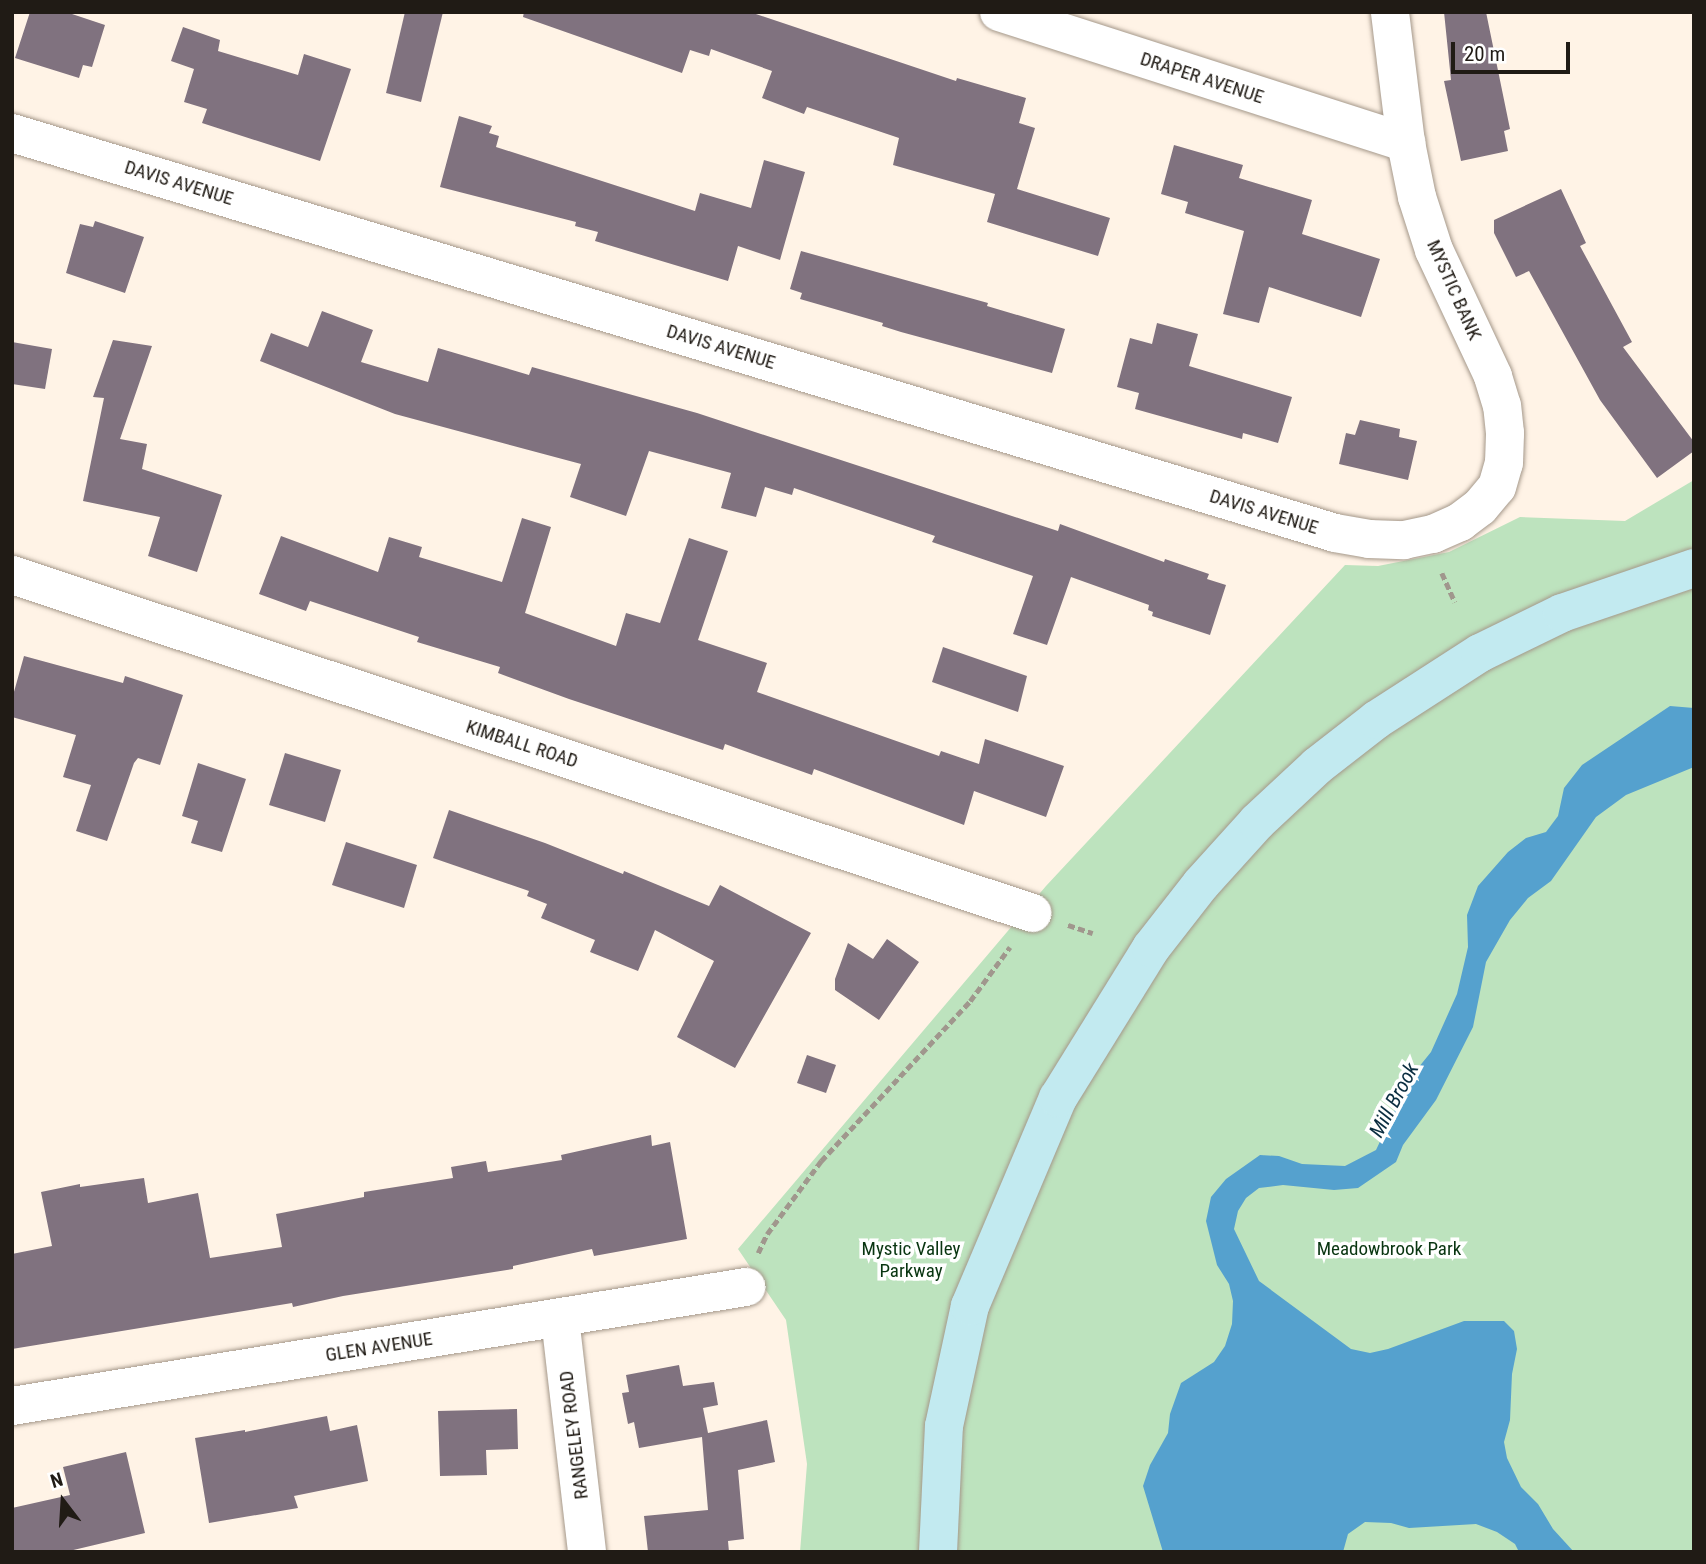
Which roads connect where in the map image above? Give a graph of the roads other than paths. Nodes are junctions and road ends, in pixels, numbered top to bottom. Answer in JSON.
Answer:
{"nodes":[{"id":1,"x":999,"y":12,"type":"edge"},
{"id":2,"x":1390,"y":12,"type":"edge"},
{"id":3,"x":12,"y":133,"type":"edge"},
{"id":4,"x":1406,"y":143,"type":"junction"},
{"id":5,"x":1433,"y":534,"type":"joint"},
{"id":6,"x":1694,"y":568,"type":"edge"},
{"id":7,"x":12,"y":575,"type":"edge"},
{"id":8,"x":1032,"y":913,"type":"road end"},
{"id":9,"x":746,"y":1287,"type":"road end"},
{"id":10,"x":560,"y":1318,"type":"junction"},
{"id":11,"x":12,"y":1406,"type":"edge"},
{"id":12,"x":587,"y":1552,"type":"edge"},
{"id":13,"x":938,"y":1552,"type":"edge"}],
"edges":[{"from":1,"to":4,"type":"street","name":"DRAPER AVENUE"},
{"from":2,"to":4,"type":"street","name":"MYSTIC BANK"},
{"from":3,"to":5,"type":"street","name":"DAVIS AVENUE"},
{"from":4,"to":5,"type":"street","name":"MYSTIC BANK"},
{"from":6,"to":13,"type":"main road"},
{"from":7,"to":8,"type":"street","name":"KIMBALL ROAD"},
{"from":9,"to":10,"type":"street","name":"GLEN AVENUE"},
{"from":10,"to":11,"type":"street","name":"GLEN AVENUE"},
{"from":10,"to":12,"type":"street","name":"RANGELEY ROAD"}]}
